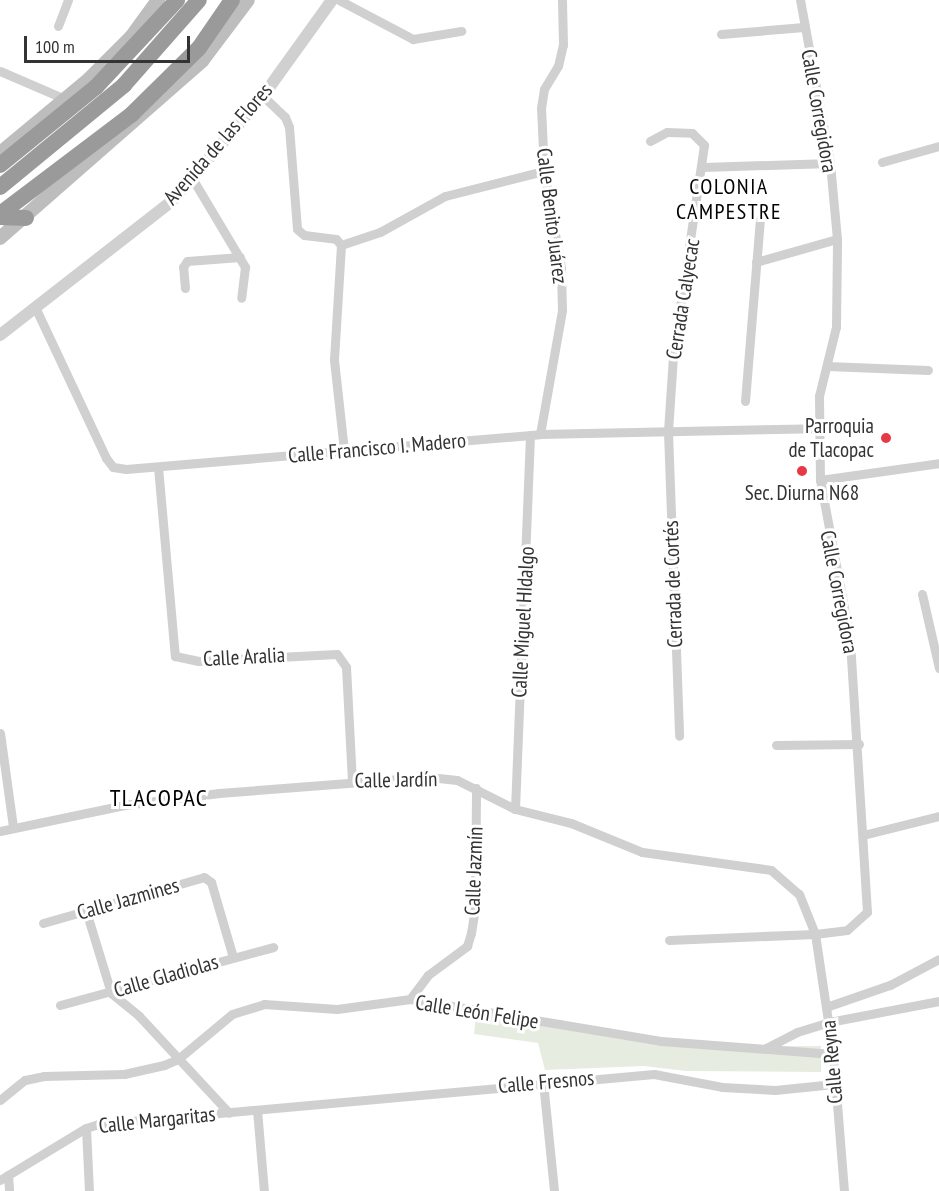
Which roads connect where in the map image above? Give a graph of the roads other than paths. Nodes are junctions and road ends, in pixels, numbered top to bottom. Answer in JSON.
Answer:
{"nodes":[{"id":1,"x":68,"y":0,"type":"edge"},
{"id":2,"x":158,"y":0,"type":"edge"},
{"id":3,"x":177,"y":0,"type":"edge"},
{"id":4,"x":199,"y":0,"type":"edge"},
{"id":5,"x":222,"y":0,"type":"edge"},
{"id":6,"x":232,"y":0,"type":"edge"},
{"id":7,"x":248,"y":0,"type":"edge"},
{"id":8,"x":332,"y":0,"type":"edge"},
{"id":9,"x":339,"y":0,"type":"edge"},
{"id":10,"x":562,"y":0,"type":"edge"},
{"id":11,"x":800,"y":0,"type":"edge"},
{"id":12,"x":58,"y":26,"type":"dead end"},
{"id":13,"x":804,"y":27,"type":"junction"},
{"id":14,"x":461,"y":31,"type":"dead end"},
{"id":15,"x":721,"y":34,"type":"dead end"},
{"id":16,"x":0,"y":71,"type":"edge"},
{"id":17,"x":89,"y":80,"type":"junction"},
{"id":18,"x":263,"y":96,"type":"junction"},
{"id":19,"x":65,"y":99,"type":"junction"},
{"id":20,"x":79,"y":122,"type":"junction"},
{"id":21,"x":650,"y":141,"type":"dead end"},
{"id":22,"x":939,"y":146,"type":"edge"},
{"id":23,"x":0,"y":153,"type":"edge"},
{"id":24,"x":882,"y":162,"type":"dead end"},
{"id":25,"x":830,"y":163,"type":"junction"},
{"id":26,"x":0,"y":165,"type":"edge"},
{"id":27,"x":703,"y":167,"type":"junction"},
{"id":28,"x":544,"y":171,"type":"junction"},
{"id":29,"x":192,"y":178,"type":"junction"},
{"id":30,"x":0,"y":187,"type":"edge"},
{"id":31,"x":0,"y":205,"type":"edge"},
{"id":32,"x":0,"y":216,"type":"edge"},
{"id":33,"x":26,"y":218,"type":"junction"},
{"id":34,"x":760,"y":220,"type":"dead end"},
{"id":35,"x":0,"y":238,"type":"edge"},
{"id":36,"x":837,"y":239,"type":"junction"},
{"id":37,"x":341,"y":245,"type":"junction"},
{"id":38,"x":240,"y":257,"type":"junction"},
{"id":39,"x":756,"y":262,"type":"junction"},
{"id":40,"x":185,"y":288,"type":"dead end"},
{"id":41,"x":242,"y":298,"type":"dead end"},
{"id":42,"x":35,"y":307,"type":"junction"},
{"id":43,"x":0,"y":335,"type":"edge"},
{"id":44,"x":827,"y":366,"type":"junction"},
{"id":45,"x":928,"y":370,"type":"dead end"},
{"id":46,"x":745,"y":401,"type":"dead end"},
{"id":47,"x":818,"y":429,"type":"junction"},
{"id":48,"x":668,"y":432,"type":"junction"},
{"id":49,"x":535,"y":435,"type":"junction"},
{"id":50,"x":344,"y":450,"type":"junction"},
{"id":51,"x":939,"y":464,"type":"edge"},
{"id":52,"x":158,"y":467,"type":"junction"},
{"id":53,"x":820,"y":480,"type":"junction"},
{"id":54,"x":922,"y":594,"type":"dead end"},
{"id":55,"x":939,"y":668,"type":"edge"},
{"id":56,"x":0,"y":733,"type":"edge"},
{"id":57,"x":679,"y":736,"type":"dead end"},
{"id":58,"x":860,"y":744,"type":"junction"},
{"id":59,"x":776,"y":745,"type":"dead end"},
{"id":60,"x":352,"y":781,"type":"junction"},
{"id":61,"x":476,"y":788,"type":"junction"},
{"id":62,"x":515,"y":809,"type":"junction"},
{"id":63,"x":939,"y":816,"type":"edge"},
{"id":64,"x":13,"y":827,"type":"junction"},
{"id":65,"x":0,"y":831,"type":"edge"},
{"id":66,"x":863,"y":835,"type":"junction"},
{"id":67,"x":87,"y":911,"type":"junction"},
{"id":68,"x":43,"y":923,"type":"dead end"},
{"id":69,"x":815,"y":934,"type":"junction"},
{"id":70,"x":669,"y":940,"type":"dead end"},
{"id":71,"x":273,"y":947,"type":"dead end"},
{"id":72,"x":233,"y":957,"type":"junction"},
{"id":73,"x":939,"y":959,"type":"edge"},
{"id":74,"x":111,"y":993,"type":"junction"},
{"id":75,"x":410,"y":999,"type":"junction"},
{"id":76,"x":939,"y":1001,"type":"edge"},
{"id":77,"x":60,"y":1005,"type":"dead end"},
{"id":78,"x":826,"y":1007,"type":"junction"},
{"id":79,"x":830,"y":1022,"type":"junction"},
{"id":80,"x":765,"y":1048,"type":"junction"},
{"id":81,"x":833,"y":1054,"type":"junction"},
{"id":82,"x":178,"y":1059,"type":"junction"},
{"id":83,"x":543,"y":1082,"type":"junction"},
{"id":84,"x":834,"y":1084,"type":"junction"},
{"id":85,"x":0,"y":1100,"type":"edge"},
{"id":86,"x":257,"y":1110,"type":"junction"},
{"id":87,"x":229,"y":1113,"type":"junction"},
{"id":88,"x":86,"y":1128,"type":"junction"},
{"id":89,"x":4,"y":1178,"type":"edge"},
{"id":90,"x":9,"y":1191,"type":"edge"},
{"id":91,"x":89,"y":1191,"type":"edge"},
{"id":92,"x":264,"y":1191,"type":"edge"},
{"id":93,"x":555,"y":1191,"type":"edge"},
{"id":94,"x":844,"y":1191,"type":"edge"}],
"edges":[{"from":1,"to":12,"type":"street"},
{"from":2,"to":17,"type":"main road"},
{"from":3,"to":26,"type":"highway","bridge":true},
{"from":4,"to":20,"type":"highway"},
{"from":5,"to":31,"type":"highway"},
{"from":6,"to":32,"type":"highway"},
{"from":7,"to":33,"type":"main road"},
{"from":8,"to":18,"type":"street","name":"Avenida de las Flores"},
{"from":9,"to":14,"type":"street"},
{"from":10,"to":28,"type":"street","name":"Calle Benito Juárez"},
{"from":11,"to":13,"type":"street","name":"Calle Corregidora"},
{"from":13,"to":15,"type":"street"},
{"from":13,"to":25,"type":"street","name":"Calle Corregidora"},
{"from":16,"to":19,"type":"street"},
{"from":17,"to":19,"type":"main road"},
{"from":17,"to":20,"type":"highway"},
{"from":18,"to":29,"type":"street","name":"Avenida de las Flores"},
{"from":18,"to":37,"type":"street"},
{"from":19,"to":23,"type":"main road"},
{"from":20,"to":30,"type":"highway"},
{"from":21,"to":27,"type":"street","name":"Cerrada Calyecac"},
{"from":22,"to":24,"type":"street"},
{"from":25,"to":27,"type":"street"},
{"from":25,"to":36,"type":"street","name":"Calle Corregidora"},
{"from":27,"to":48,"type":"street","name":"Cerrada Calyecac"},
{"from":28,"to":37,"type":"street"},
{"from":28,"to":49,"type":"street","name":"Calle Benito Juárez"},
{"from":29,"to":38,"type":"street"},
{"from":29,"to":42,"type":"street","name":"Avenida de las Flores"},
{"from":32,"to":33,"type":"highway"},
{"from":33,"to":35,"type":"main road"},
{"from":34,"to":39,"type":"street"},
{"from":36,"to":39,"type":"street"},
{"from":36,"to":44,"type":"street","name":"Calle Corregidora"},
{"from":37,"to":50,"type":"street"},
{"from":38,"to":40,"type":"street"},
{"from":38,"to":41,"type":"street"},
{"from":39,"to":46,"type":"street"},
{"from":42,"to":43,"type":"street","name":"Avenida de las Flores"},
{"from":42,"to":52,"type":"street","name":"Calle Francisco I. Madero"},
{"from":44,"to":45,"type":"street"},
{"from":44,"to":47,"type":"street","name":"Calle Corregidora"},
{"from":47,"to":48,"type":"street","name":"Calle Francisco I. Madero"},
{"from":47,"to":53,"type":"street","name":"Calle Corregidora"},
{"from":48,"to":49,"type":"street","name":"Calle Francisco I. Madero"},
{"from":48,"to":57,"type":"street","name":"Cerrada de Cortés"},
{"from":49,"to":50,"type":"street","name":"Calle Francisco I. Madero"},
{"from":49,"to":62,"type":"street","name":"Calle Miguel HIdalgo"},
{"from":50,"to":52,"type":"street","name":"Calle Francisco I. Madero"},
{"from":51,"to":53,"type":"street"},
{"from":52,"to":60,"type":"street","name":"Calle Aralia"},
{"from":53,"to":58,"type":"street","name":"Calle Corregidora"},
{"from":54,"to":55,"type":"street"},
{"from":56,"to":64,"type":"street"},
{"from":58,"to":59,"type":"street"},
{"from":58,"to":66,"type":"street","name":"Calle Corregidora"},
{"from":60,"to":61,"type":"street","name":"Calle Jardín"},
{"from":60,"to":64,"type":"street","name":"Calle Jardín"},
{"from":61,"to":62,"type":"street","name":"Calle Jardín"},
{"from":61,"to":75,"type":"street","name":"Calle Jazmín"},
{"from":62,"to":69,"type":"street","name":"Calle Jardín"},
{"from":63,"to":66,"type":"street"},
{"from":64,"to":65,"type":"street","name":"Calle Jardín"},
{"from":66,"to":69,"type":"street","name":"Calle Corregidora"},
{"from":67,"to":68,"type":"street","name":"Calle Jazmines"},
{"from":67,"to":72,"type":"street","name":"Calle Jazmines"},
{"from":67,"to":74,"type":"street"},
{"from":69,"to":70,"type":"street"},
{"from":69,"to":78,"type":"street","name":"Calle Reyna"},
{"from":71,"to":72,"type":"street","name":"Calle Gladiolas"},
{"from":72,"to":74,"type":"street","name":"Calle Gladiolas"},
{"from":73,"to":78,"type":"street"},
{"from":74,"to":77,"type":"street","name":"Calle Gladiolas"},
{"from":74,"to":82,"type":"street"},
{"from":75,"to":80,"type":"street","name":"Calle León Felipe"},
{"from":75,"to":82,"type":"street","name":"Calle León Felipe"},
{"from":76,"to":79,"type":"street"},
{"from":78,"to":79,"type":"street","name":"Calle Reyna"},
{"from":79,"to":80,"type":"street"},
{"from":79,"to":81,"type":"street","name":"Calle Reyna"},
{"from":80,"to":81,"type":"street","name":"Calle León Felipe"},
{"from":81,"to":84,"type":"street","name":"Calle Reyna"},
{"from":82,"to":85,"type":"street","name":"Calle León Felipe"},
{"from":82,"to":87,"type":"street"},
{"from":83,"to":84,"type":"street","name":"Calle Fresnos"},
{"from":83,"to":86,"type":"street","name":"Calle Fresnos"},
{"from":83,"to":93,"type":"street"},
{"from":84,"to":94,"type":"street","name":"Calle Reyna"},
{"from":86,"to":87,"type":"street","name":"Calle Margaritas"},
{"from":86,"to":92,"type":"street"},
{"from":87,"to":88,"type":"street","name":"Calle Margaritas"},
{"from":88,"to":89,"type":"street","name":"Calle Margaritas"},
{"from":88,"to":91,"type":"street"},
{"from":89,"to":90,"type":"street"}]}
